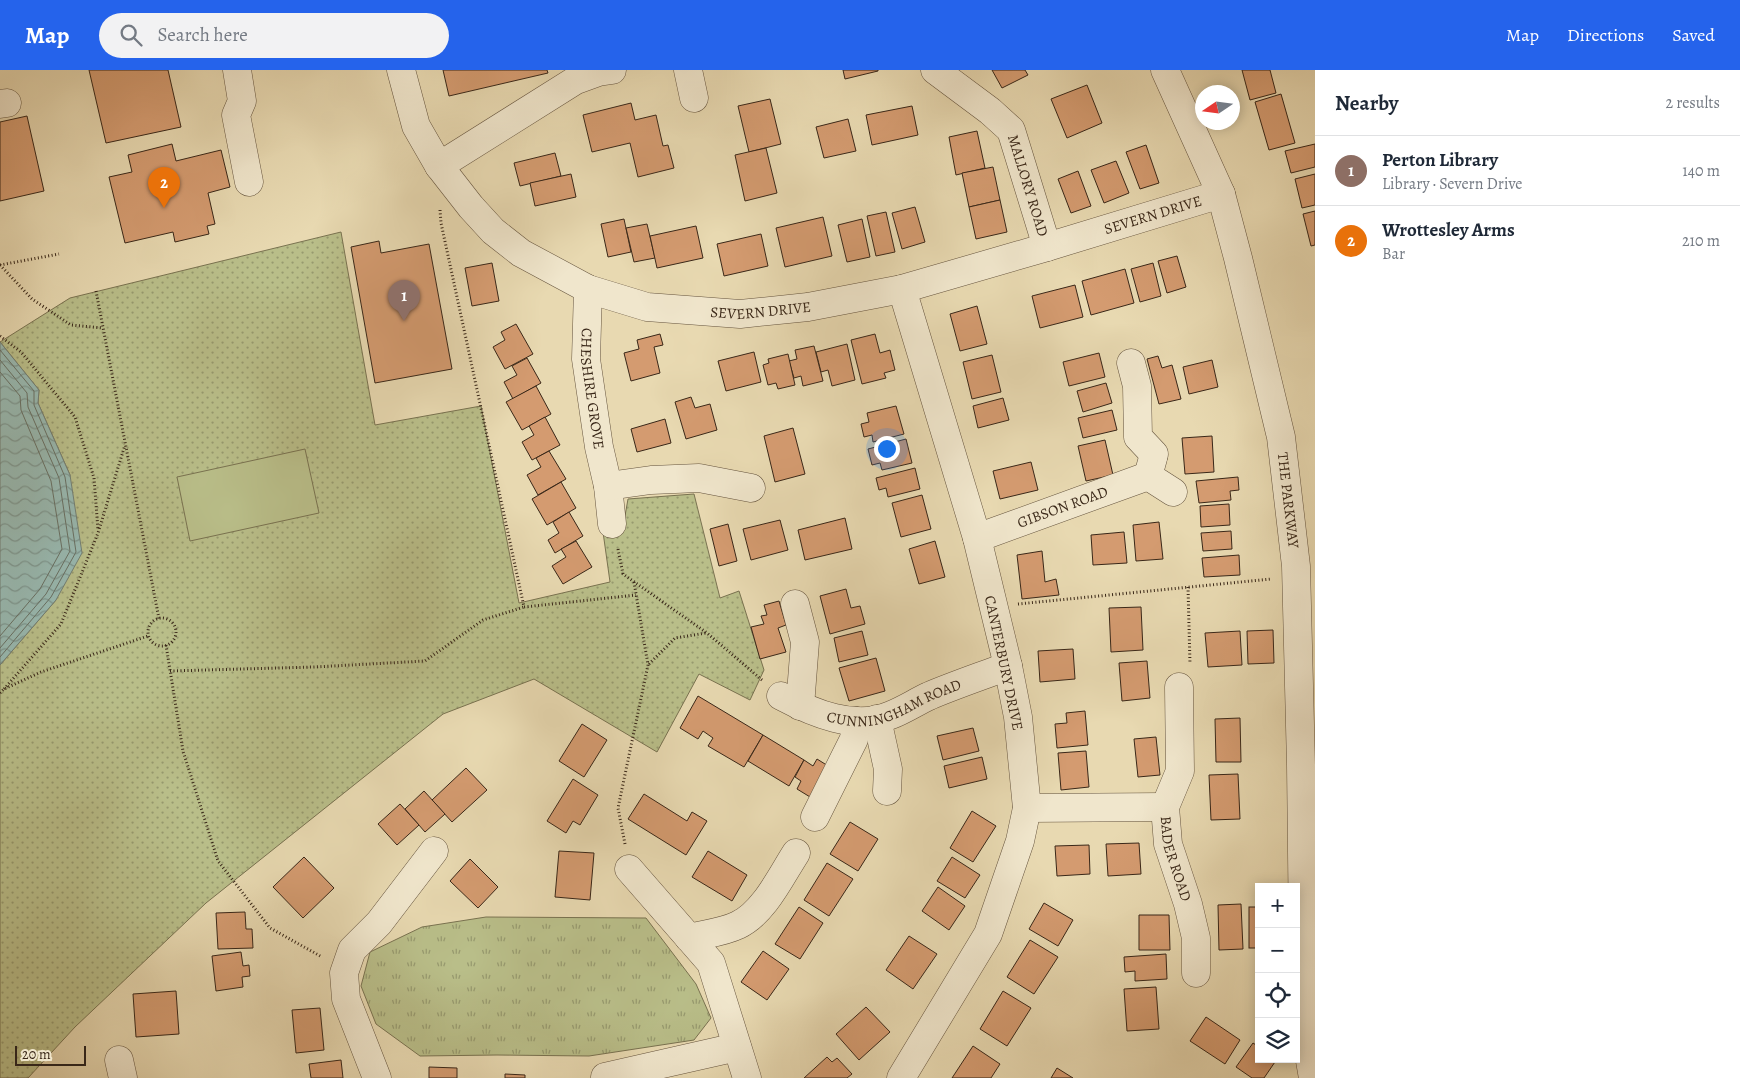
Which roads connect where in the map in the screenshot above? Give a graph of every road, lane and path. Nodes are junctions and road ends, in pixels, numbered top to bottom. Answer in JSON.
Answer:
{"nodes":[{"id":1,"x":238,"y":70,"type":"edge"},
{"id":2,"x":401,"y":70,"type":"edge"},
{"id":3,"x":612,"y":70,"type":"edge"},
{"id":4,"x":688,"y":70,"type":"edge"},
{"id":5,"x":935,"y":70,"type":"edge"},
{"id":6,"x":1165,"y":70,"type":"edge"},
{"id":7,"x":694,"y":98,"type":"dead end"},
{"id":8,"x":439,"y":166,"type":"junction"},
{"id":9,"x":249,"y":182,"type":"dead end"},
{"id":10,"x":1220,"y":194,"type":"junction"},
{"id":11,"x":1047,"y":247,"type":"junction"},
{"id":12,"x":59,"y":254,"type":"dead end"},
{"id":13,"x":0,"y":265,"type":"edge"},
{"id":14,"x":902,"y":289,"type":"junction"},
{"id":15,"x":588,"y":290,"type":"junction"},
{"id":16,"x":96,"y":291,"type":"dead end"},
{"id":17,"x":103,"y":328,"type":"junction"},
{"id":18,"x":0,"y":336,"type":"edge"},
{"id":19,"x":1131,"y":363,"type":"dead end"},
{"id":20,"x":126,"y":444,"type":"junction"},
{"id":21,"x":1153,"y":457,"type":"junction"},
{"id":22,"x":608,"y":486,"type":"junction"},
{"id":23,"x":751,"y":488,"type":"dead end"},
{"id":24,"x":1173,"y":492,"type":"dead end"},
{"id":25,"x":612,"y":524,"type":"joint"},
{"id":26,"x":98,"y":534,"type":"junction"},
{"id":27,"x":977,"y":538,"type":"junction"},
{"id":28,"x":1302,"y":569,"type":"edge"},
{"id":29,"x":634,"y":582,"type":"junction"},
{"id":30,"x":1188,"y":587,"type":"junction"},
{"id":31,"x":636,"y":595,"type":"junction"},
{"id":32,"x":796,"y":604,"type":"dead end"},
{"id":33,"x":994,"y":607,"type":"junction"},
{"id":34,"x":524,"y":608,"type":"junction"},
{"id":35,"x":159,"y":619,"type":"junction"},
{"id":36,"x":707,"y":633,"type":"junction"},
{"id":37,"x":148,"y":636,"type":"junction"},
{"id":38,"x":166,"y":645,"type":"junction"},
{"id":39,"x":648,"y":664,"type":"junction"},
{"id":40,"x":1008,"y":666,"type":"junction"},
{"id":41,"x":170,"y":671,"type":"junction"},
{"id":42,"x":1179,"y":687,"type":"joint"},
{"id":43,"x":4,"y":689,"type":"junction"},
{"id":44,"x":0,"y":693,"type":"edge"},
{"id":45,"x":790,"y":701,"type":"junction"},
{"id":46,"x":867,"y":720,"type":"junction"},
{"id":47,"x":887,"y":791,"type":"dead end"},
{"id":48,"x":1027,"y":808,"type":"junction"},
{"id":49,"x":1164,"y":808,"type":"junction"},
{"id":50,"x":815,"y":817,"type":"dead end"},
{"id":51,"x":434,"y":851,"type":"dead end"},
{"id":52,"x":796,"y":853,"type":"dead end"},
{"id":53,"x":629,"y":868,"type":"joint"},
{"id":54,"x":689,"y":938,"type":"junction"},
{"id":55,"x":344,"y":973,"type":"junction"},
{"id":56,"x":1196,"y":973,"type":"dead end"},
{"id":57,"x":1310,"y":986,"type":"edge"},
{"id":58,"x":737,"y":1047,"type":"junction"},
{"id":59,"x":605,"y":1077,"type":"edge"},
{"id":60,"x":903,"y":1077,"type":"edge"},
{"id":61,"x":377,"y":1078,"type":"edge"},
{"id":62,"x":747,"y":1078,"type":"edge"},
{"id":63,"x":1313,"y":1078,"type":"edge"}],
"edges":[{"from":1,"to":9,"type":"street"},
{"from":2,"to":8,"type":"street","name":"SEVERN DRIVE"},
{"from":3,"to":8,"type":"street"},
{"from":4,"to":7,"type":"street"},
{"from":5,"to":11,"type":"street","name":"MALLORY ROAD"},
{"from":6,"to":10,"type":"street","name":"THE PARKWAY"},
{"from":8,"to":15,"type":"street","name":"SEVERN DRIVE"},
{"from":8,"to":34,"type":"path"},
{"from":10,"to":11,"type":"street","name":"SEVERN DRIVE"},
{"from":10,"to":28,"type":"street","name":"THE PARKWAY"},
{"from":11,"to":14,"type":"street","name":"SEVERN DRIVE"},
{"from":12,"to":13,"type":"path"},
{"from":13,"to":17,"type":"path"},
{"from":14,"to":15,"type":"street","name":"SEVERN DRIVE"},
{"from":14,"to":27,"type":"street","name":"CANTERBURY DRIVE"},
{"from":15,"to":22,"type":"street","name":"CHESHIRE GROVE"},
{"from":16,"to":17,"type":"path"},
{"from":17,"to":20,"type":"path"},
{"from":18,"to":26,"type":"path"},
{"from":19,"to":21,"type":"street"},
{"from":20,"to":26,"type":"path"},
{"from":20,"to":35,"type":"path"},
{"from":21,"to":24,"type":"street"},
{"from":21,"to":27,"type":"street","name":"GIBSON ROAD"},
{"from":22,"to":23,"type":"street"},
{"from":22,"to":25,"type":"street","name":"CHESHIRE GROVE"},
{"from":25,"to":29,"type":"path"},
{"from":26,"to":43,"type":"path"},
{"from":27,"to":33,"type":"street","name":"CANTERBURY DRIVE"},
{"from":28,"to":30,"type":"path"},
{"from":28,"to":57,"type":"street","name":"THE PARKWAY"},
{"from":29,"to":31,"type":"path"},
{"from":29,"to":36,"type":"path"},
{"from":30,"to":33,"type":"path"},
{"from":30,"to":42,"type":"path"},
{"from":31,"to":34,"type":"path"},
{"from":31,"to":39,"type":"path"},
{"from":32,"to":45,"type":"street"},
{"from":33,"to":40,"type":"street","name":"CANTERBURY DRIVE"},
{"from":34,"to":41,"type":"path"},
{"from":35,"to":37,"type":"path"},
{"from":35,"to":38,"type":"path"},
{"from":36,"to":39,"type":"path"},
{"from":36,"to":45,"type":"path"},
{"from":37,"to":38,"type":"path"},
{"from":37,"to":43,"type":"path"},
{"from":38,"to":41,"type":"path"},
{"from":39,"to":53,"type":"path"},
{"from":40,"to":46,"type":"street","name":"CUNNINGHAM ROAD"},
{"from":40,"to":48,"type":"street","name":"CANTERBURY DRIVE"},
{"from":41,"to":55,"type":"path"},
{"from":42,"to":49,"type":"street","name":"BADER ROAD"},
{"from":43,"to":44,"type":"path"},
{"from":45,"to":46,"type":"street","name":"CUNNINGHAM ROAD"},
{"from":46,"to":47,"type":"street"},
{"from":46,"to":50,"type":"street"},
{"from":48,"to":49,"type":"street"},
{"from":48,"to":60,"type":"street","name":"CANTERBURY DRIVE"},
{"from":49,"to":56,"type":"street","name":"BADER ROAD"},
{"from":51,"to":55,"type":"street"},
{"from":52,"to":54,"type":"street"},
{"from":53,"to":54,"type":"street"},
{"from":54,"to":58,"type":"street"},
{"from":55,"to":61,"type":"street"},
{"from":57,"to":63,"type":"street","name":"THE PARKWAY"},
{"from":58,"to":59,"type":"street"},
{"from":58,"to":62,"type":"street"}]}
